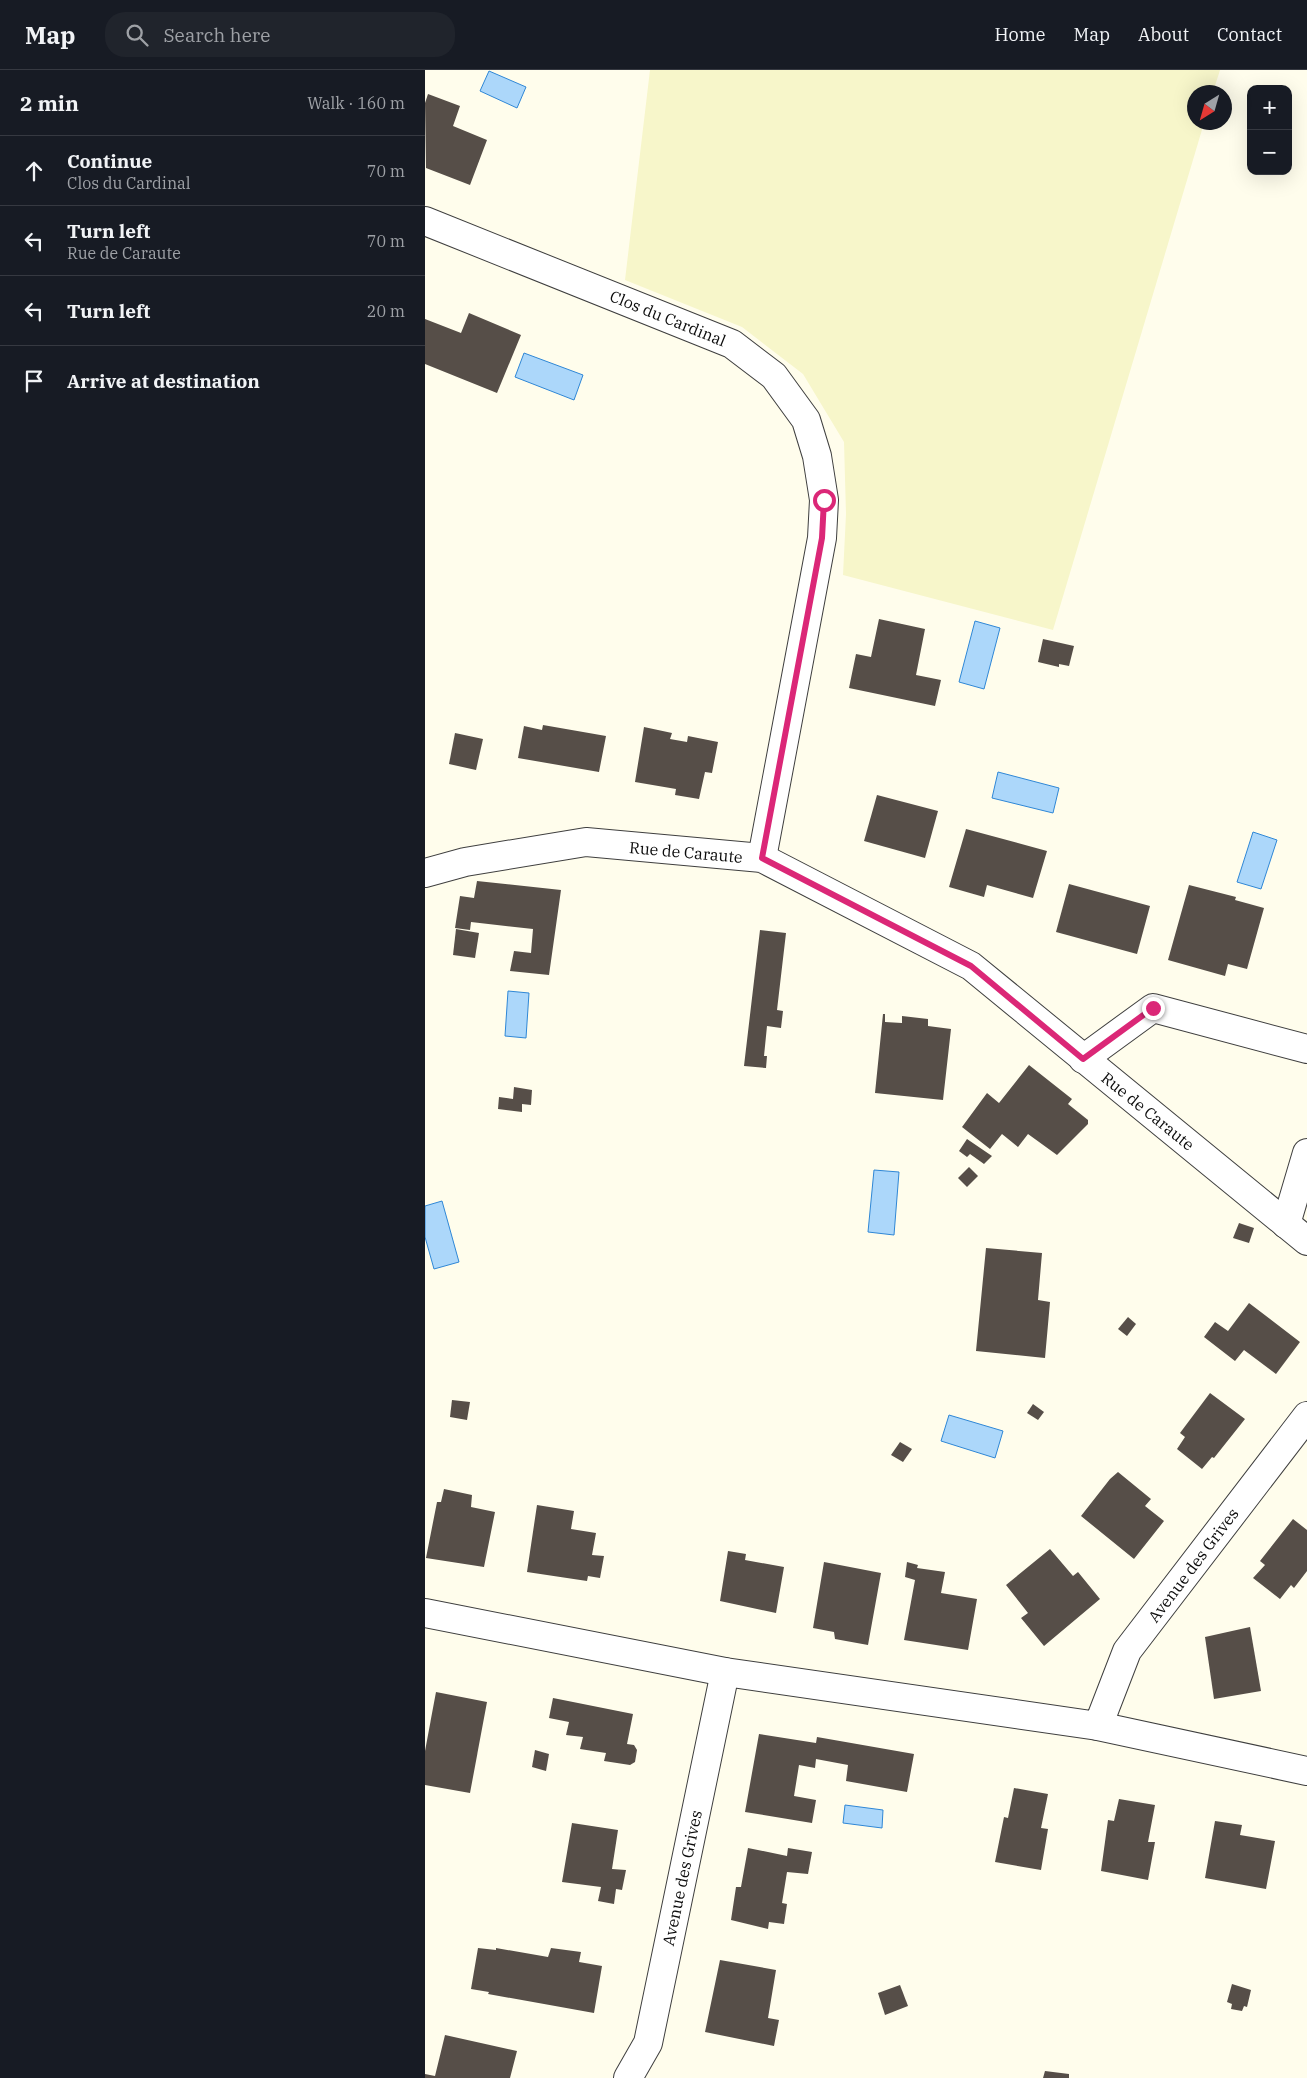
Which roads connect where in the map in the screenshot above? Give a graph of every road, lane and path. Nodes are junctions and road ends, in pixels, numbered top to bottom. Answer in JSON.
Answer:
{"nodes":[{"id":1,"x":425,"y":221,"type":"edge"},
{"id":2,"x":762,"y":858,"type":"junction"},
{"id":3,"x":425,"y":873,"type":"edge"},
{"id":4,"x":1307,"y":1049,"type":"edge"},
{"id":5,"x":1083,"y":1059,"type":"junction"},
{"id":6,"x":1307,"y":1153,"type":"edge"},
{"id":7,"x":1286,"y":1224,"type":"junction"},
{"id":8,"x":1307,"y":1241,"type":"edge"},
{"id":9,"x":1307,"y":1416,"type":"edge"},
{"id":10,"x":425,"y":1613,"type":"edge"},
{"id":11,"x":725,"y":1672,"type":"junction"},
{"id":12,"x":1098,"y":1726,"type":"junction"},
{"id":13,"x":1307,"y":1771,"type":"edge"},
{"id":14,"x":628,"y":2078,"type":"edge"}],
"edges":[{"from":1,"to":2,"type":"street","name":"Clos du Cardinal"},
{"from":2,"to":3,"type":"street","name":"Rue de Caraute"},
{"from":2,"to":5,"type":"street","name":"Rue de Caraute"},
{"from":4,"to":5,"type":"street"},
{"from":5,"to":7,"type":"street","name":"Rue de Caraute"},
{"from":6,"to":7,"type":"street"},
{"from":7,"to":8,"type":"street","name":"Rue de Caraute"},
{"from":9,"to":12,"type":"street","name":"Avenue des Grives"},
{"from":10,"to":11,"type":"street"},
{"from":11,"to":12,"type":"street"},
{"from":11,"to":14,"type":"street","name":"Avenue des Grives"},
{"from":12,"to":13,"type":"street"}]}
